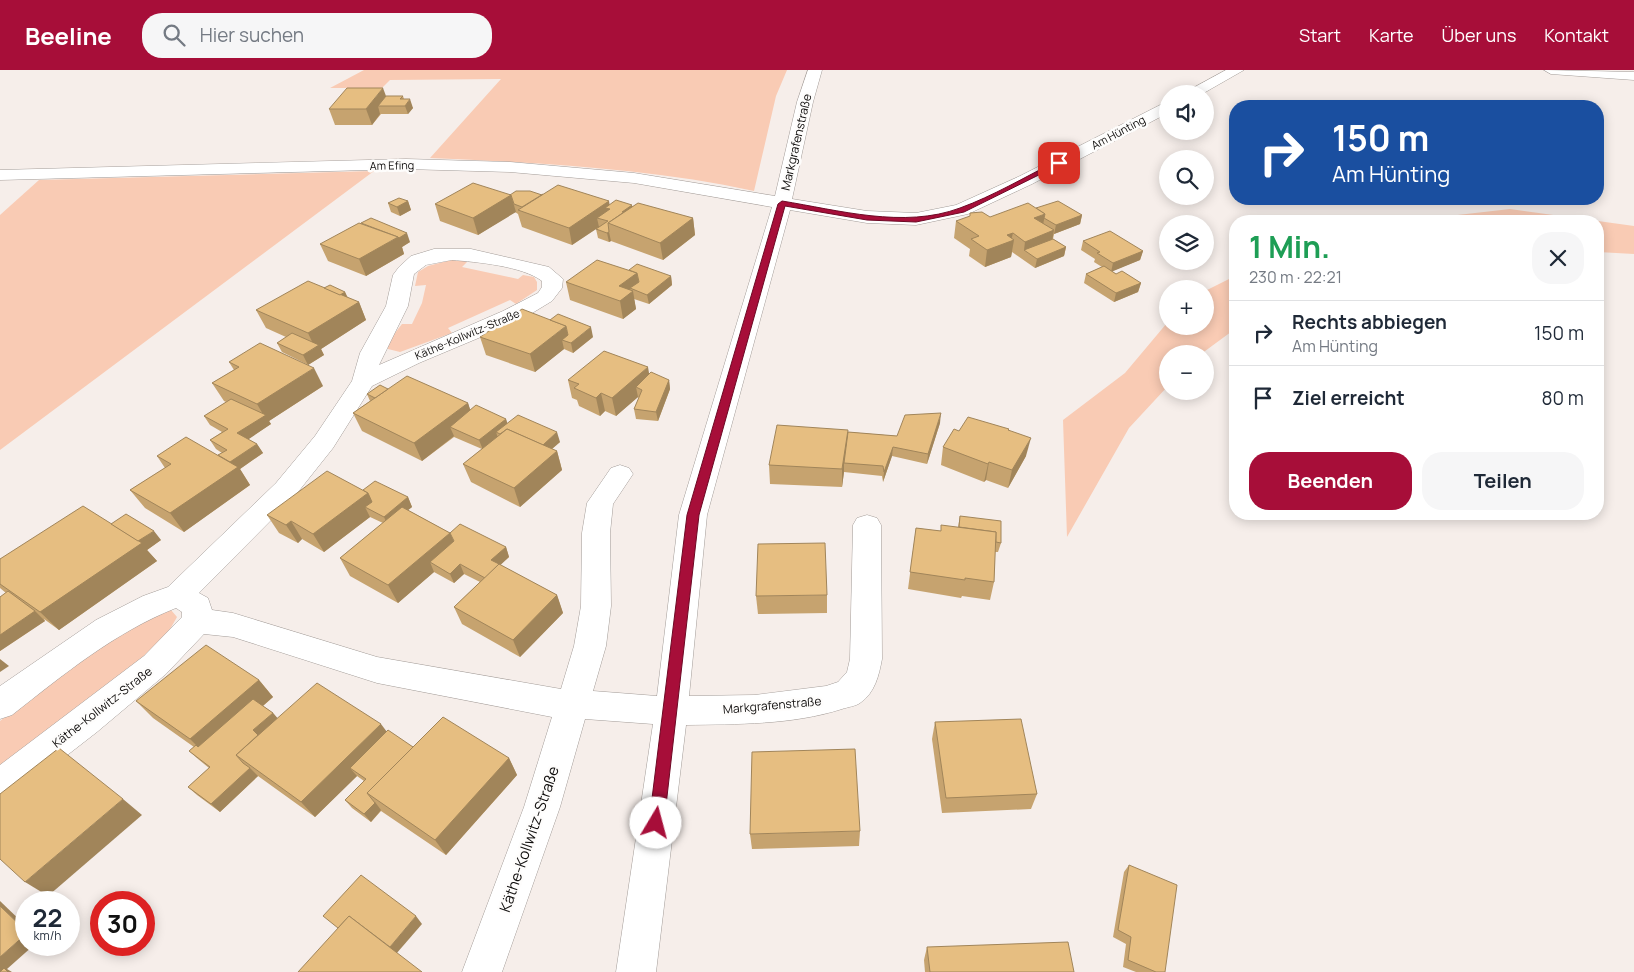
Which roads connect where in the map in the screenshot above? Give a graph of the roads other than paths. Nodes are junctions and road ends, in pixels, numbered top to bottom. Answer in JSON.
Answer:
{"nodes":[{"id":1,"x":815,"y":70,"type":"edge"},
{"id":2,"x":1237,"y":70,"type":"edge"},
{"id":3,"x":1551,"y":70,"type":"edge"},
{"id":4,"x":1634,"y":76,"type":"edge"},
{"id":5,"x":1208,"y":85,"type":"edge"},
{"id":6,"x":1159,"y":111,"type":"edge"},
{"id":7,"x":0,"y":175,"type":"edge"},
{"id":8,"x":782,"y":204,"type":"junction"},
{"id":9,"x":364,"y":381,"type":"junction"},
{"id":10,"x":620,"y":474,"type":"dead end"},
{"id":11,"x":867,"y":525,"type":"dead end"},
{"id":12,"x":178,"y":595,"type":"junction"},
{"id":13,"x":197,"y":621,"type":"junction"},
{"id":14,"x":572,"y":704,"type":"junction"},
{"id":15,"x":0,"y":705,"type":"edge"},
{"id":16,"x":671,"y":711,"type":"junction"},
{"id":17,"x":0,"y":786,"type":"edge"},
{"id":18,"x":482,"y":972,"type":"edge"},
{"id":19,"x":636,"y":972,"type":"edge"}],
"edges":[{"from":1,"to":8,"type":"street","name":"Markgrafenstraße"},
{"from":2,"to":5,"type":"street"},
{"from":3,"to":4,"type":"street"},
{"from":6,"to":8,"type":"street","name":"Am Hünting"},
{"from":7,"to":8,"type":"street","name":"Am Efing"},
{"from":8,"to":16,"type":"street","name":"Markgrafenstraße"},
{"from":9,"to":9,"type":"street","name":"Käthe-Kollwitz-Straße"},
{"from":9,"to":12,"type":"street","name":"Käthe-Kollwitz-Straße"},
{"from":10,"to":14,"type":"street","name":"Käthe-Kollwitz-Straße"},
{"from":11,"to":16,"type":"street","name":"Markgrafenstraße"},
{"from":12,"to":13,"type":"street"},
{"from":12,"to":15,"type":"street","name":"Käthe-Kollwitz-Straße"},
{"from":13,"to":14,"type":"street"},
{"from":13,"to":17,"type":"street","name":"Käthe-Kollwitz-Straße"},
{"from":14,"to":16,"type":"street"},
{"from":14,"to":18,"type":"street","name":"Käthe-Kollwitz-Straße"},
{"from":16,"to":19,"type":"street","name":"Markgrafenstraße"}]}
